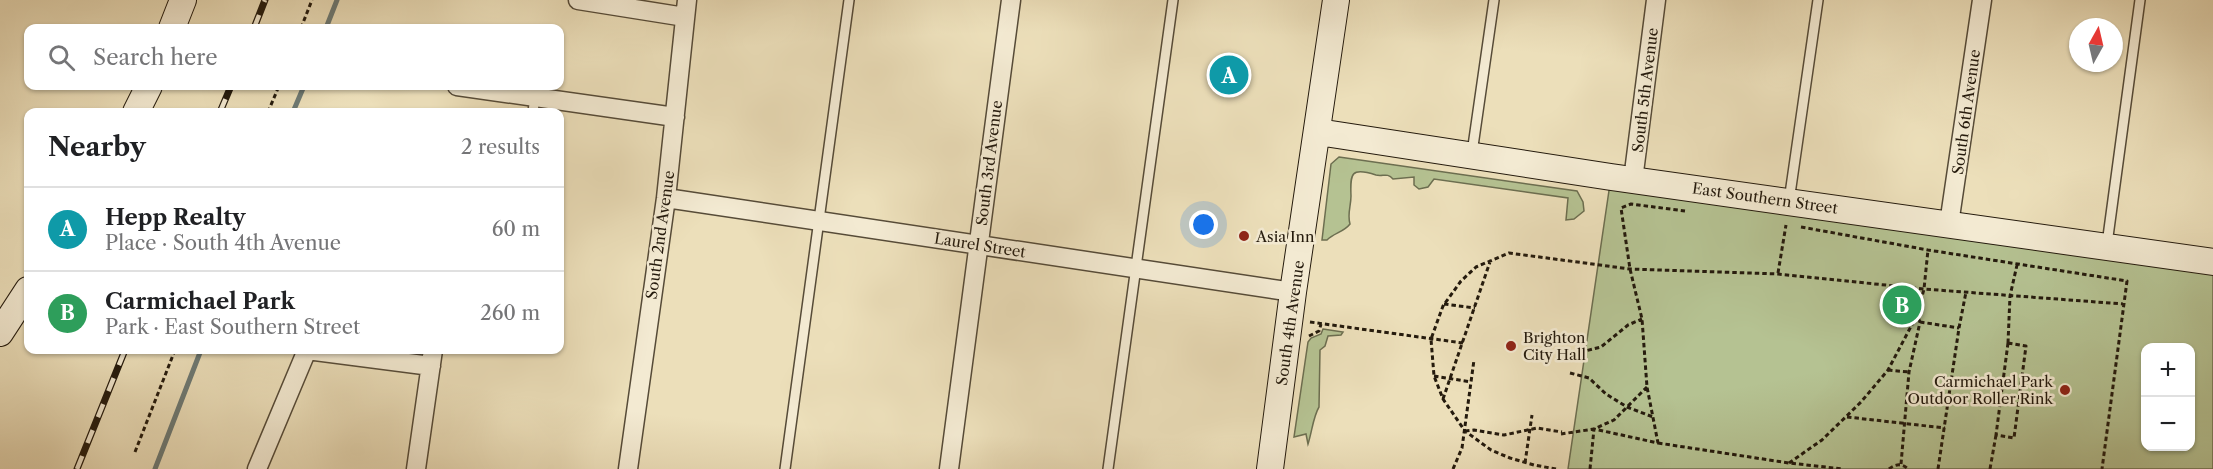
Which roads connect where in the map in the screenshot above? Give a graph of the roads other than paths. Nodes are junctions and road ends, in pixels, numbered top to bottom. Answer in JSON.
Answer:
{"nodes":[{"id":1,"x":183,"y":0,"type":"edge"},
{"id":2,"x":578,"y":0,"type":"edge"},
{"id":3,"x":849,"y":0,"type":"edge"},
{"id":4,"x":1011,"y":0,"type":"edge"},
{"id":5,"x":1173,"y":0,"type":"edge"},
{"id":6,"x":1336,"y":0,"type":"edge"},
{"id":7,"x":1494,"y":0,"type":"edge"},
{"id":8,"x":1656,"y":0,"type":"edge"},
{"id":9,"x":1818,"y":0,"type":"edge"},
{"id":10,"x":1982,"y":0,"type":"edge"},
{"id":11,"x":2140,"y":0,"type":"edge"},
{"id":12,"x":686,"y":9,"type":"edge"},
{"id":13,"x":174,"y":24,"type":"edge"},
{"id":14,"x":147,"y":90,"type":"edge"},
{"id":15,"x":474,"y":90,"type":"edge"},
{"id":16,"x":534,"y":104,"type":"edge"},
{"id":17,"x":138,"y":108,"type":"edge"},
{"id":18,"x":675,"y":117,"type":"junction"},
{"id":19,"x":1318,"y":132,"type":"junction"},
{"id":20,"x":1472,"y":156,"type":"junction"},
{"id":21,"x":1634,"y":180,"type":"junction"},
{"id":22,"x":666,"y":198,"type":"junction"},
{"id":23,"x":1789,"y":201,"type":"junction"},
{"id":24,"x":819,"y":221,"type":"junction"},
{"id":25,"x":1949,"y":225,"type":"junction"},
{"id":26,"x":979,"y":245,"type":"junction"},
{"id":27,"x":2107,"y":247,"type":"junction"},
{"id":28,"x":2213,"y":262,"type":"edge"},
{"id":29,"x":1137,"y":269,"type":"junction"},
{"id":30,"x":1293,"y":292,"type":"junction"},
{"id":31,"x":24,"y":296,"type":"edge"},
{"id":32,"x":0,"y":333,"type":"edge"},
{"id":33,"x":305,"y":354,"type":"edge"},
{"id":34,"x":370,"y":354,"type":"edge"},
{"id":35,"x":432,"y":358,"type":"edge"},
{"id":36,"x":258,"y":469,"type":"edge"},
{"id":37,"x":416,"y":469,"type":"edge"},
{"id":38,"x":628,"y":469,"type":"edge"},
{"id":39,"x":785,"y":469,"type":"edge"},
{"id":40,"x":949,"y":469,"type":"edge"},
{"id":41,"x":1108,"y":469,"type":"edge"},
{"id":42,"x":1270,"y":469,"type":"edge"}],
"edges":[{"from":1,"to":13,"type":"street"},
{"from":2,"to":12,"type":"street"},
{"from":3,"to":24,"type":"lane"},
{"from":4,"to":26,"type":"street","name":"South 3rd Avenue"},
{"from":5,"to":29,"type":"lane"},
{"from":6,"to":19,"type":"street","name":"South 4th Avenue"},
{"from":7,"to":20,"type":"lane"},
{"from":8,"to":21,"type":"street","name":"South 5th Avenue"},
{"from":9,"to":23,"type":"lane"},
{"from":10,"to":25,"type":"street","name":"South 6th Avenue"},
{"from":11,"to":27,"type":"lane"},
{"from":12,"to":18,"type":"street","name":"South 2nd Avenue"},
{"from":14,"to":17,"type":"street"},
{"from":15,"to":16,"type":"street"},
{"from":16,"to":18,"type":"street"},
{"from":18,"to":22,"type":"street","name":"South 2nd Avenue"},
{"from":19,"to":20,"type":"street","name":"East Southern Street"},
{"from":19,"to":30,"type":"street","name":"South 4th Avenue"},
{"from":20,"to":21,"type":"street","name":"East Southern Street"},
{"from":21,"to":23,"type":"street","name":"East Southern Street"},
{"from":22,"to":24,"type":"street","name":"Laurel Street"},
{"from":22,"to":38,"type":"street","name":"South 2nd Avenue"},
{"from":23,"to":25,"type":"street","name":"East Southern Street"},
{"from":24,"to":26,"type":"street","name":"Laurel Street"},
{"from":24,"to":39,"type":"lane"},
{"from":25,"to":27,"type":"street","name":"East Southern Street"},
{"from":26,"to":29,"type":"street","name":"Laurel Street"},
{"from":26,"to":40,"type":"street","name":"South 3rd Avenue"},
{"from":27,"to":28,"type":"street","name":"East Southern Street"},
{"from":29,"to":30,"type":"street","name":"Laurel Street"},
{"from":29,"to":41,"type":"lane"},
{"from":30,"to":42,"type":"street","name":"South 4th Avenue"},
{"from":31,"to":32,"type":"street"},
{"from":33,"to":36,"type":"street"},
{"from":34,"to":35,"type":"street"},
{"from":35,"to":37,"type":"street"}]}
